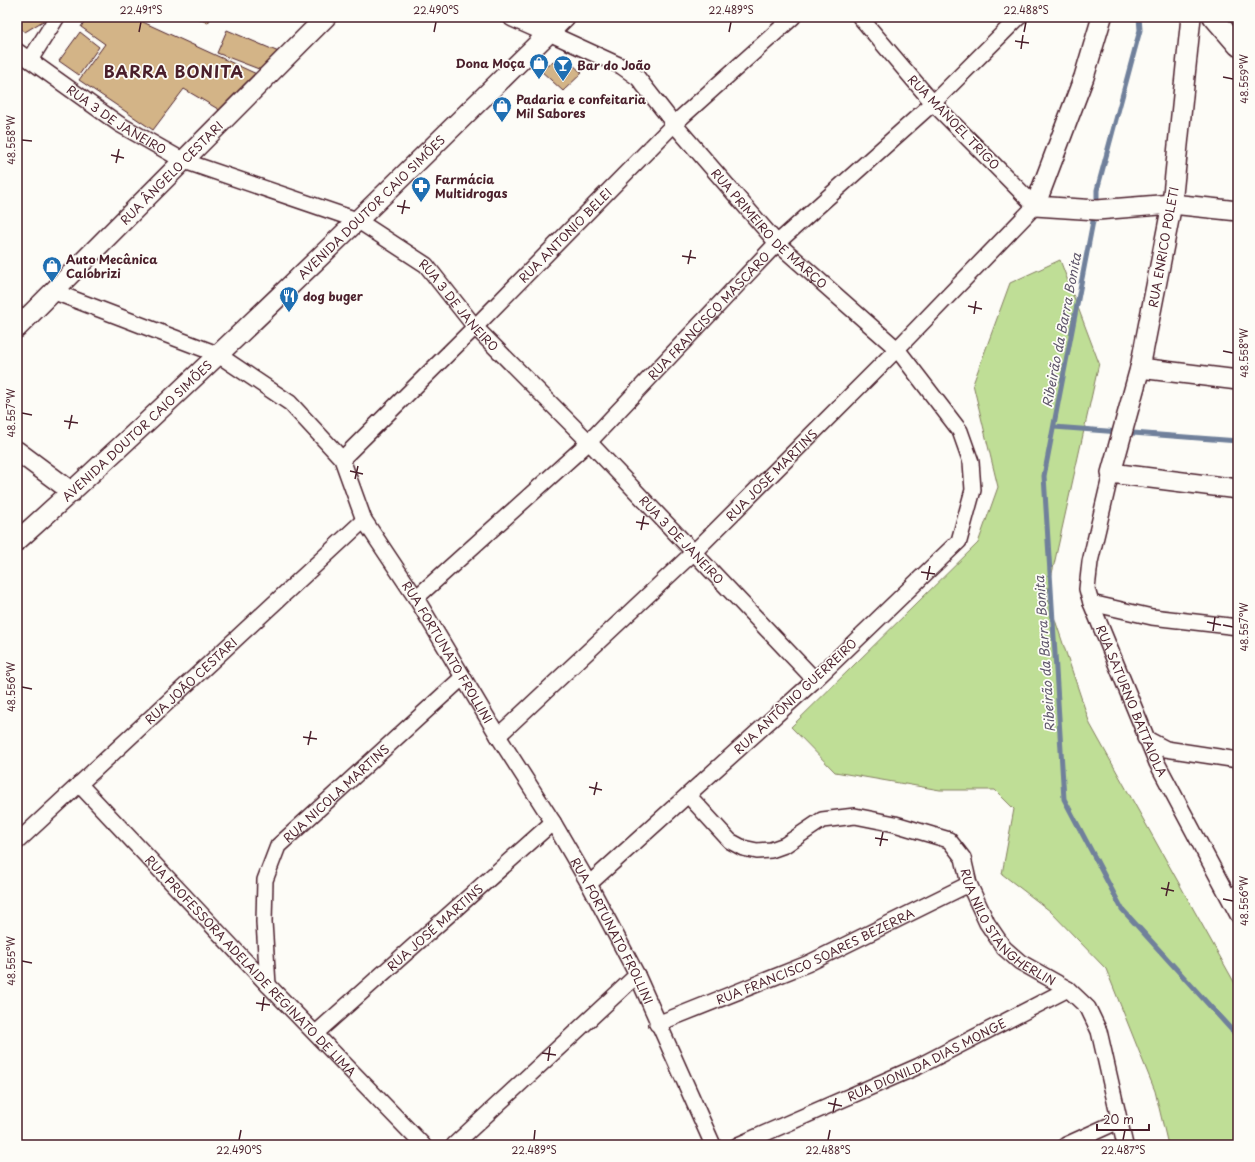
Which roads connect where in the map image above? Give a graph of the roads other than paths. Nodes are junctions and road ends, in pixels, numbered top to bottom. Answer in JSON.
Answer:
{"nodes":[{"id":1,"x":57,"y":17,"type":"edge"},
{"id":2,"x":326,"y":17,"type":"edge"},
{"id":3,"x":513,"y":17,"type":"edge"},
{"id":4,"x":565,"y":17,"type":"edge"},
{"id":5,"x":792,"y":17,"type":"edge"},
{"id":6,"x":860,"y":17,"type":"edge"},
{"id":7,"x":1019,"y":17,"type":"edge"},
{"id":8,"x":1102,"y":17,"type":"edge"},
{"id":9,"x":1191,"y":17,"type":"edge"},
{"id":10,"x":1213,"y":17,"type":"edge"},
{"id":11,"x":549,"y":34,"type":"junction"},
{"id":12,"x":1238,"y":46,"type":"edge"},
{"id":13,"x":17,"y":50,"type":"edge"},
{"id":14,"x":30,"y":60,"type":"junction"},
{"id":15,"x":933,"y":103,"type":"junction"},
{"id":16,"x":674,"y":124,"type":"junction"},
{"id":17,"x":184,"y":161,"type":"junction"},
{"id":18,"x":1172,"y":204,"type":"junction"},
{"id":19,"x":1035,"y":206,"type":"junction"},
{"id":20,"x":1238,"y":211,"type":"edge"},
{"id":21,"x":357,"y":220,"type":"junction"},
{"id":22,"x":777,"y":243,"type":"junction"},
{"id":23,"x":52,"y":291,"type":"junction"},
{"id":24,"x":475,"y":327,"type":"junction"},
{"id":25,"x":17,"y":328,"type":"edge"},
{"id":26,"x":897,"y":349,"type":"junction"},
{"id":27,"x":217,"y":354,"type":"junction"},
{"id":28,"x":1140,"y":368,"type":"junction"},
{"id":29,"x":1238,"y":380,"type":"edge"},
{"id":30,"x":589,"y":442,"type":"junction"},
{"id":31,"x":17,"y":451,"type":"edge"},
{"id":32,"x":342,"y":459,"type":"junction"},
{"id":33,"x":1111,"y":473,"type":"junction"},
{"id":34,"x":1238,"y":489,"type":"edge"},
{"id":35,"x":973,"y":490,"type":"joint"},
{"id":36,"x":72,"y":492,"type":"junction"},
{"id":37,"x":364,"y":520,"type":"junction"},
{"id":38,"x":17,"y":541,"type":"edge"},
{"id":39,"x":694,"y":552,"type":"junction"},
{"id":40,"x":416,"y":598,"type":"junction"},
{"id":41,"x":1091,"y":603,"type":"junction"},
{"id":42,"x":1238,"y":627,"type":"edge"},
{"id":43,"x":463,"y":677,"type":"junction"},
{"id":44,"x":815,"y":680,"type":"junction"},
{"id":45,"x":498,"y":736,"type":"junction"},
{"id":46,"x":1145,"y":738,"type":"junction"},
{"id":47,"x":1238,"y":760,"type":"edge"},
{"id":48,"x":79,"y":784,"type":"junction"},
{"id":49,"x":688,"y":795,"type":"junction"},
{"id":50,"x":553,"y":822,"type":"junction"},
{"id":51,"x":17,"y":842,"type":"edge"},
{"id":52,"x":589,"y":884,"type":"junction"},
{"id":53,"x":969,"y":884,"type":"junction"},
{"id":54,"x":1233,"y":893,"type":"edge"},
{"id":55,"x":1238,"y":915,"type":"edge"},
{"id":56,"x":637,"y":975,"type":"junction"},
{"id":57,"x":268,"y":985,"type":"junction"},
{"id":58,"x":1068,"y":988,"type":"junction"},
{"id":59,"x":658,"y":1024,"type":"junction"},
{"id":60,"x":316,"y":1033,"type":"junction"},
{"id":61,"x":1119,"y":1121,"type":"junction"},
{"id":62,"x":424,"y":1145,"type":"edge"},
{"id":63,"x":454,"y":1145,"type":"edge"},
{"id":64,"x":713,"y":1145,"type":"edge"},
{"id":65,"x":738,"y":1145,"type":"edge"},
{"id":66,"x":1066,"y":1145,"type":"edge"},
{"id":67,"x":1126,"y":1145,"type":"edge"}],
"edges":[{"from":1,"to":14,"type":"street"},
{"from":2,"to":17,"type":"street","name":"RUA ÂNGELO CESTARI"},
{"from":3,"to":11,"type":"street","name":"RUA PRIMEIRO DE MARÇO"},
{"from":4,"to":11,"type":"street","name":"AVENIDA DOUTOR CAIO SIMÕES"},
{"from":5,"to":16,"type":"street","name":"RUA ANTONIO BELEI"},
{"from":6,"to":15,"type":"street","name":"RUA MANOEL TRIGO"},
{"from":7,"to":15,"type":"street","name":"RUA FRANCISCO MASCARO"},
{"from":8,"to":19,"type":"street"},
{"from":9,"to":18,"type":"street","name":"RUA ENRICO POLETI"},
{"from":10,"to":12,"type":"street"},
{"from":11,"to":16,"type":"street","name":"RUA PRIMEIRO DE MARÇO"},
{"from":11,"to":21,"type":"street","name":"AVENIDA DOUTOR CAIO SIMÕES"},
{"from":13,"to":14,"type":"street","name":"RUA 3 DE JANEIRO"},
{"from":14,"to":17,"type":"street","name":"RUA 3 DE JANEIRO"},
{"from":15,"to":19,"type":"street","name":"RUA MANOEL TRIGO"},
{"from":15,"to":22,"type":"street","name":"RUA FRANCISCO MASCARO"},
{"from":16,"to":22,"type":"street","name":"RUA PRIMEIRO DE MARÇO"},
{"from":16,"to":24,"type":"street","name":"RUA ANTONIO BELEI"},
{"from":17,"to":21,"type":"street","name":"RUA 3 DE JANEIRO"},
{"from":17,"to":23,"type":"street","name":"RUA ÂNGELO CESTARI"},
{"from":18,"to":19,"type":"street"},
{"from":18,"to":20,"type":"street"},
{"from":18,"to":28,"type":"street","name":"RUA ENRICO POLETI"},
{"from":19,"to":26,"type":"street","name":"RUA JOSÉ MARTINS"},
{"from":21,"to":24,"type":"street","name":"RUA 3 DE JANEIRO"},
{"from":21,"to":27,"type":"street","name":"AVENIDA DOUTOR CAIO SIMÕES"},
{"from":22,"to":26,"type":"street","name":"RUA PRIMEIRO DE MARÇO"},
{"from":22,"to":30,"type":"street","name":"RUA FRANCISCO MASCARO"},
{"from":23,"to":25,"type":"street","name":"RUA ÂNGELO CESTARI"},
{"from":23,"to":27,"type":"street","name":"RUA FORTUNATO FROLLINI"},
{"from":24,"to":30,"type":"street","name":"RUA 3 DE JANEIRO"},
{"from":24,"to":32,"type":"street","name":"RUA ANTONIO BELEI"},
{"from":26,"to":35,"type":"street","name":"RUA PRIMEIRO DE MARÇO"},
{"from":26,"to":39,"type":"street","name":"RUA JOSÉ MARTINS"},
{"from":27,"to":32,"type":"street","name":"RUA FORTUNATO FROLLINI"},
{"from":27,"to":36,"type":"street","name":"AVENIDA DOUTOR CAIO SIMÕES"},
{"from":28,"to":29,"type":"street"},
{"from":28,"to":33,"type":"street","name":"RUA ENRICO POLETI"},
{"from":30,"to":39,"type":"street","name":"RUA 3 DE JANEIRO"},
{"from":30,"to":40,"type":"street","name":"RUA FRANCISCO MASCARO"},
{"from":31,"to":36,"type":"street"},
{"from":32,"to":37,"type":"street","name":"RUA FORTUNATO FROLLINI"},
{"from":33,"to":34,"type":"street"},
{"from":33,"to":41,"type":"street","name":"RUA SATURNO BATTAIOLA"},
{"from":35,"to":44,"type":"street","name":"RUA ANTÔNIO GUERREIRO"},
{"from":36,"to":38,"type":"street","name":"AVENIDA DOUTOR CAIO SIMÕES"},
{"from":37,"to":40,"type":"street","name":"RUA FORTUNATO FROLLINI"},
{"from":37,"to":48,"type":"street","name":"RUA JOÃO CESTARI"},
{"from":39,"to":44,"type":"street","name":"RUA 3 DE JANEIRO"},
{"from":39,"to":45,"type":"street","name":"RUA JOSÉ MARTINS"},
{"from":40,"to":43,"type":"street","name":"RUA FORTUNATO FROLLINI"},
{"from":41,"to":42,"type":"street"},
{"from":41,"to":46,"type":"street","name":"RUA SATURNO BATTAIOLA"},
{"from":43,"to":45,"type":"street","name":"RUA FORTUNATO FROLLINI"},
{"from":43,"to":57,"type":"street","name":"RUA NICOLA MARTINS"},
{"from":44,"to":49,"type":"street","name":"RUA ANTÔNIO GUERREIRO"},
{"from":45,"to":50,"type":"street","name":"RUA FORTUNATO FROLLINI"},
{"from":46,"to":47,"type":"street"},
{"from":46,"to":54,"type":"street","name":"RUA SATURNO BATTAIOLA"},
{"from":48,"to":51,"type":"street","name":"RUA JOÃO CESTARI"},
{"from":48,"to":57,"type":"street","name":"RUA PROFESSORA ADELAIDE REGINATO DE LIMA"},
{"from":49,"to":52,"type":"street","name":"RUA ANTÔNIO GUERREIRO"},
{"from":49,"to":53,"type":"street","name":"RUA NILO STANGHERLIN"},
{"from":50,"to":52,"type":"street","name":"RUA FORTUNATO FROLLINI"},
{"from":50,"to":60,"type":"street","name":"RUA JOSÉ MARTINS"},
{"from":52,"to":56,"type":"street","name":"RUA FORTUNATO FROLLINI"},
{"from":53,"to":58,"type":"street","name":"RUA NILO STANGHERLIN"},
{"from":53,"to":59,"type":"street","name":"RUA FRANCISCO SOARES BEZERRA"},
{"from":54,"to":55,"type":"street","name":"RUA SATURNO BATTAIOLA"},
{"from":56,"to":59,"type":"street","name":"RUA FORTUNATO FROLLINI"},
{"from":56,"to":63,"type":"street"},
{"from":57,"to":60,"type":"street","name":"RUA PROFESSORA ADELAIDE REGINATO DE LIMA"},
{"from":58,"to":61,"type":"street","name":"RUA NILO STANGHERLIN"},
{"from":58,"to":65,"type":"street","name":"RUA DIONILDA DIAS MONGE"},
{"from":59,"to":64,"type":"street","name":"RUA FORTUNATO FROLLINI"},
{"from":60,"to":62,"type":"street","name":"RUA PROFESSORA ADELAIDE REGINATO DE LIMA"},
{"from":61,"to":66,"type":"street"},
{"from":61,"to":67,"type":"street","name":"RUA NILO STANGHERLIN"}]}
